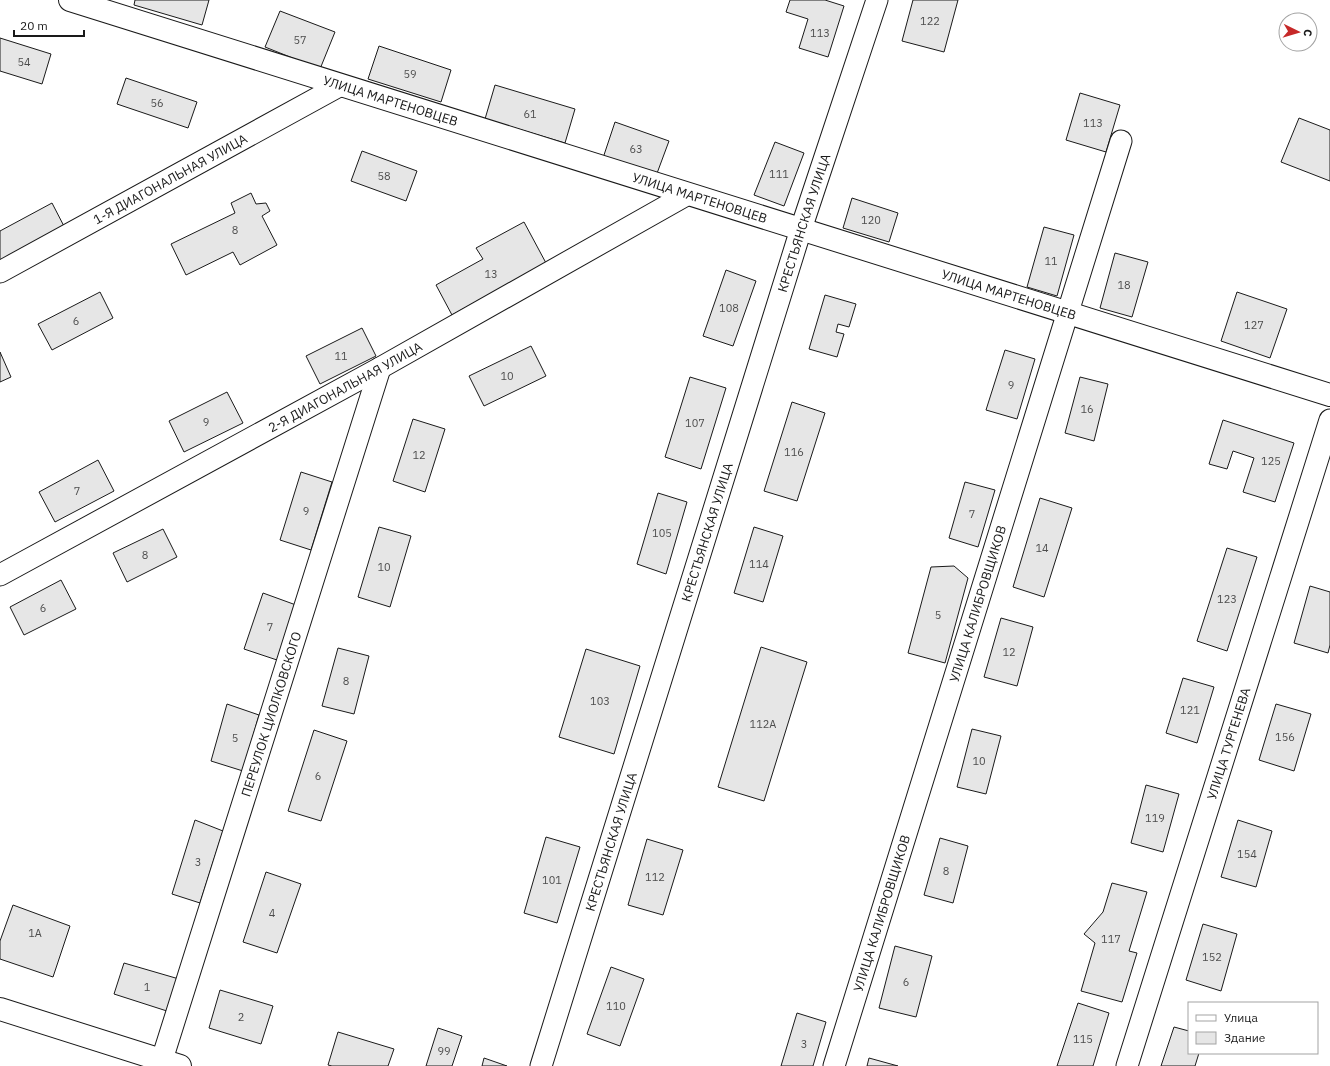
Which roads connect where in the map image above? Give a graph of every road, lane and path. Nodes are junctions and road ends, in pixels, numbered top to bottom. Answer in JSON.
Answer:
{"nodes":[{"id":1,"x":70,"y":0,"type":"edge"},
{"id":2,"x":877,"y":0,"type":"edge"},
{"id":3,"x":341,"y":85,"type":"junction"},
{"id":4,"x":1121,"y":141,"type":"dead end"},
{"id":5,"x":688,"y":194,"type":"junction"},
{"id":6,"x":801,"y":229,"type":"junction"},
{"id":7,"x":0,"y":272,"type":"edge"},
{"id":8,"x":1068,"y":313,"type":"junction"},
{"id":9,"x":380,"y":368,"type":"junction"},
{"id":10,"x":1330,"y":395,"type":"edge"},
{"id":11,"x":1330,"y":420,"type":"edge"},
{"id":12,"x":0,"y":575,"type":"edge"},
{"id":13,"x":0,"y":1009,"type":"edge"},
{"id":14,"x":167,"y":1064,"type":"edge"},
{"id":15,"x":541,"y":1066,"type":"edge"},
{"id":16,"x":834,"y":1066,"type":"edge"},
{"id":17,"x":1128,"y":1066,"type":"edge"}],
"edges":[{"from":1,"to":3,"type":"street","name":"УЛИЦА МАРТЕНОВЦЕВ"},
{"from":2,"to":6,"type":"street","name":"КРЕСТЬЯНСКАЯ УЛИЦА"},
{"from":3,"to":5,"type":"street","name":"УЛИЦА МАРТЕНОВЦЕВ"},
{"from":3,"to":7,"type":"street","name":"1-Я ДИАГОНАЛЬНАЯ УЛИЦА"},
{"from":4,"to":8,"type":"street","name":"УЛИЦА КАЛИБРОВЩИКОВ"},
{"from":5,"to":6,"type":"street","name":"УЛИЦА МАРТЕНОВЦЕВ"},
{"from":5,"to":9,"type":"street","name":"2-Я ДИАГОНАЛЬНАЯ УЛИЦА"},
{"from":6,"to":8,"type":"street","name":"УЛИЦА МАРТЕНОВЦЕВ"},
{"from":6,"to":15,"type":"street","name":"КРЕСТЬЯНСКАЯ УЛИЦА"},
{"from":8,"to":10,"type":"street","name":"УЛИЦА МАРТЕНОВЦЕВ"},
{"from":8,"to":16,"type":"street","name":"УЛИЦА КАЛИБРОВЩИКОВ"},
{"from":9,"to":12,"type":"street","name":"2-Я ДИАГОНАЛЬНАЯ УЛИЦА"},
{"from":9,"to":14,"type":"street","name":"ПЕРЕУЛОК ЦИОЛКОВСКОГО"},
{"from":11,"to":17,"type":"street","name":"УЛИЦА ТУРГЕНЕВА"},
{"from":13,"to":14,"type":"street"}]}
